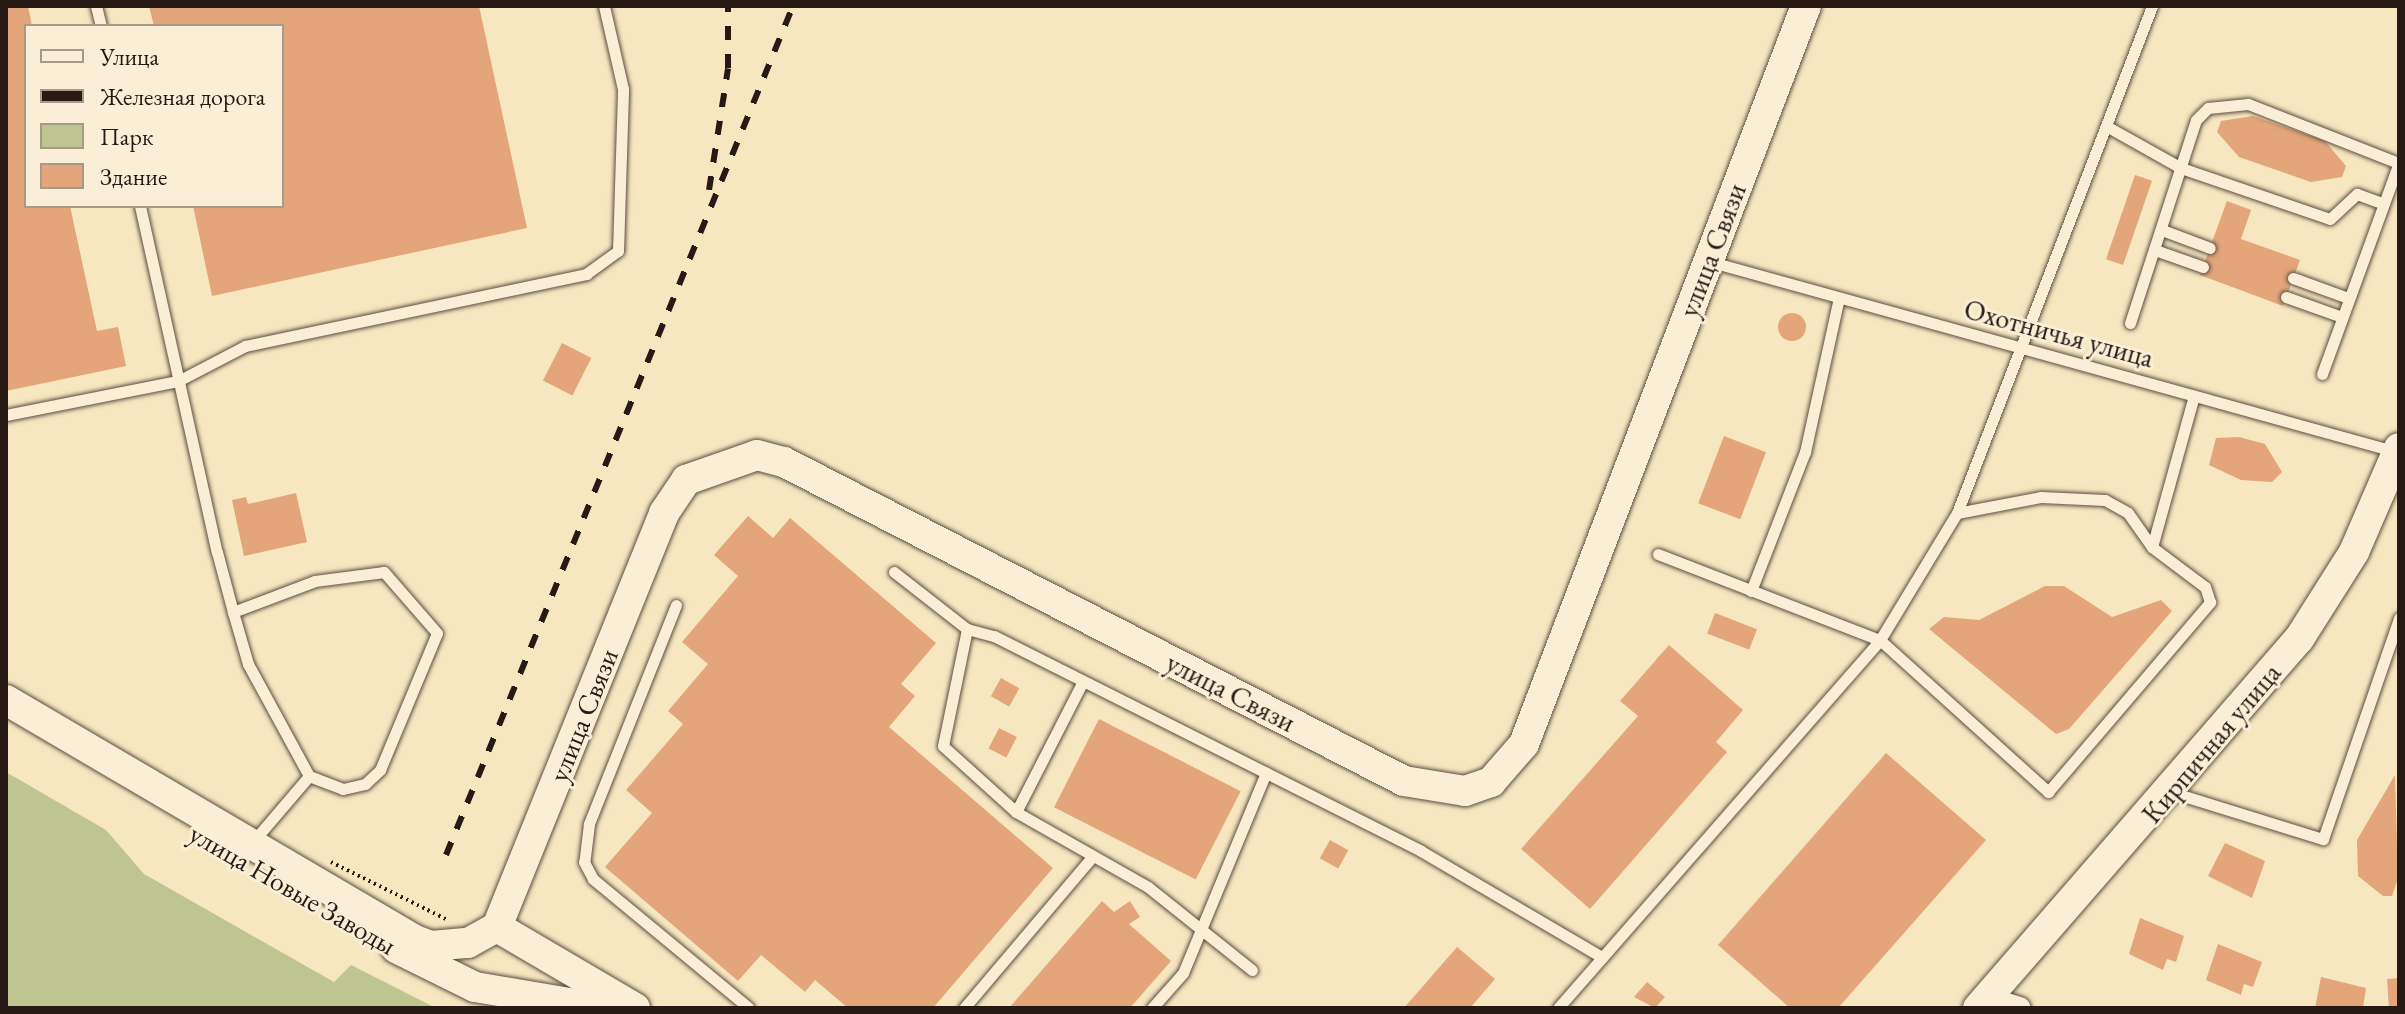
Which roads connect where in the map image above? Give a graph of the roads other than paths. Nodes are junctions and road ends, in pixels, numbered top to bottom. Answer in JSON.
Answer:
{"nodes":[{"id":1,"x":604,"y":6,"type":"edge"},
{"id":2,"x":1806,"y":6,"type":"edge"},
{"id":3,"x":2152,"y":6,"type":"edge"},
{"id":4,"x":2108,"y":127,"type":"junction"},
{"id":5,"x":2398,"y":162,"type":"edge"},
{"id":6,"x":2181,"y":168,"type":"junction"},
{"id":7,"x":2382,"y":203,"type":"junction"},
{"id":8,"x":140,"y":208,"type":"edge"},
{"id":9,"x":2162,"y":230,"type":"junction"},
{"id":10,"x":2210,"y":248,"type":"dead end"},
{"id":11,"x":2155,"y":250,"type":"junction"},
{"id":12,"x":1707,"y":261,"type":"junction"},
{"id":13,"x":2203,"y":267,"type":"dead end"},
{"id":14,"x":2293,"y":278,"type":"dead end"},
{"id":15,"x":2286,"y":297,"type":"dead end"},
{"id":16,"x":1839,"y":298,"type":"junction"},
{"id":17,"x":2348,"y":298,"type":"junction"},
{"id":18,"x":2342,"y":317,"type":"junction"},
{"id":19,"x":2130,"y":323,"type":"dead end"},
{"id":20,"x":2024,"y":349,"type":"junction"},
{"id":21,"x":2322,"y":374,"type":"dead end"},
{"id":22,"x":178,"y":381,"type":"junction"},
{"id":23,"x":2194,"y":396,"type":"junction"},
{"id":24,"x":6,"y":415,"type":"edge"},
{"id":25,"x":2398,"y":450,"type":"edge"},
{"id":26,"x":1957,"y":513,"type":"junction"},
{"id":27,"x":2152,"y":547,"type":"junction"},
{"id":28,"x":1658,"y":554,"type":"dead end"},
{"id":29,"x":894,"y":572,"type":"dead end"},
{"id":30,"x":1751,"y":591,"type":"junction"},
{"id":31,"x":676,"y":605,"type":"dead end"},
{"id":32,"x":233,"y":612,"type":"junction"},
{"id":33,"x":2399,"y":618,"type":"edge"},
{"id":34,"x":967,"y":629,"type":"junction"},
{"id":35,"x":1880,"y":640,"type":"junction"},
{"id":36,"x":1083,"y":681,"type":"junction"},
{"id":37,"x":6,"y":700,"type":"edge"},
{"id":38,"x":6,"y":721,"type":"edge"},
{"id":39,"x":1266,"y":773,"type":"junction"},
{"id":40,"x":309,"y":776,"type":"junction"},
{"id":41,"x":2170,"y":792,"type":"junction"},
{"id":42,"x":1016,"y":812,"type":"junction"},
{"id":43,"x":244,"y":850,"type":"junction"},
{"id":44,"x":1093,"y":856,"type":"junction"},
{"id":45,"x":497,"y":927,"type":"junction"},
{"id":46,"x":1200,"y":929,"type":"junction"},
{"id":47,"x":1602,"y":957,"type":"junction"},
{"id":48,"x":1252,"y":970,"type":"dead end"},
{"id":49,"x":1982,"y":1003,"type":"edge"},
{"id":50,"x":599,"y":1008,"type":"edge"},
{"id":51,"x":635,"y":1008,"type":"edge"},
{"id":52,"x":749,"y":1008,"type":"edge"},
{"id":53,"x":964,"y":1008,"type":"edge"},
{"id":54,"x":1152,"y":1008,"type":"edge"},
{"id":55,"x":1558,"y":1008,"type":"edge"},
{"id":56,"x":2019,"y":1008,"type":"edge"}],
"edges":[{"from":1,"to":22,"type":"lane"},
{"from":2,"to":12,"type":"street","name":"улица Связи"},
{"from":3,"to":4,"type":"lane"},
{"from":4,"to":6,"type":"lane"},
{"from":4,"to":20,"type":"lane"},
{"from":5,"to":6,"type":"lane"},
{"from":5,"to":7,"type":"lane"},
{"from":6,"to":7,"type":"lane"},
{"from":6,"to":9,"type":"lane"},
{"from":7,"to":17,"type":"lane"},
{"from":8,"to":22,"type":"lane"},
{"from":9,"to":10,"type":"lane"},
{"from":9,"to":11,"type":"lane"},
{"from":11,"to":13,"type":"lane"},
{"from":11,"to":19,"type":"lane"},
{"from":12,"to":16,"type":"lane","name":"Охотничья улица"},
{"from":12,"to":45,"type":"street","name":"улица Связи"},
{"from":14,"to":17,"type":"lane"},
{"from":15,"to":18,"type":"lane"},
{"from":16,"to":20,"type":"lane","name":"Охотничья улица"},
{"from":16,"to":30,"type":"lane"},
{"from":17,"to":18,"type":"lane"},
{"from":18,"to":21,"type":"lane"},
{"from":20,"to":23,"type":"lane","name":"Охотничья улица"},
{"from":20,"to":26,"type":"lane"},
{"from":22,"to":24,"type":"lane"},
{"from":22,"to":32,"type":"lane"},
{"from":23,"to":25,"type":"lane","name":"Охотничья улица"},
{"from":23,"to":27,"type":"lane"},
{"from":25,"to":41,"type":"street","name":"Кирпичная улица"},
{"from":26,"to":27,"type":"lane"},
{"from":26,"to":35,"type":"lane"},
{"from":27,"to":35,"type":"lane"},
{"from":28,"to":30,"type":"lane"},
{"from":29,"to":34,"type":"lane"},
{"from":30,"to":35,"type":"lane"},
{"from":31,"to":52,"type":"lane"},
{"from":32,"to":40,"type":"lane"},
{"from":32,"to":40,"type":"lane"},
{"from":33,"to":41,"type":"lane"},
{"from":34,"to":36,"type":"lane"},
{"from":34,"to":42,"type":"lane"},
{"from":35,"to":47,"type":"lane"},
{"from":36,"to":39,"type":"lane"},
{"from":36,"to":42,"type":"lane"},
{"from":37,"to":43,"type":"street","name":"улица Новые Заводы"},
{"from":38,"to":43,"type":"street","name":"улица Новые Заводы"},
{"from":39,"to":46,"type":"lane"},
{"from":39,"to":47,"type":"lane"},
{"from":40,"to":43,"type":"lane"},
{"from":41,"to":49,"type":"street","name":"Кирпичная улица"},
{"from":42,"to":44,"type":"lane"},
{"from":43,"to":45,"type":"street","name":"улица Новые Заводы"},
{"from":43,"to":50,"type":"street","name":"улица Новые Заводы"},
{"from":44,"to":46,"type":"lane"},
{"from":44,"to":53,"type":"lane"},
{"from":45,"to":51,"type":"street"},
{"from":46,"to":48,"type":"lane"},
{"from":46,"to":54,"type":"lane"},
{"from":47,"to":55,"type":"lane"},
{"from":49,"to":56,"type":"street"}]}
